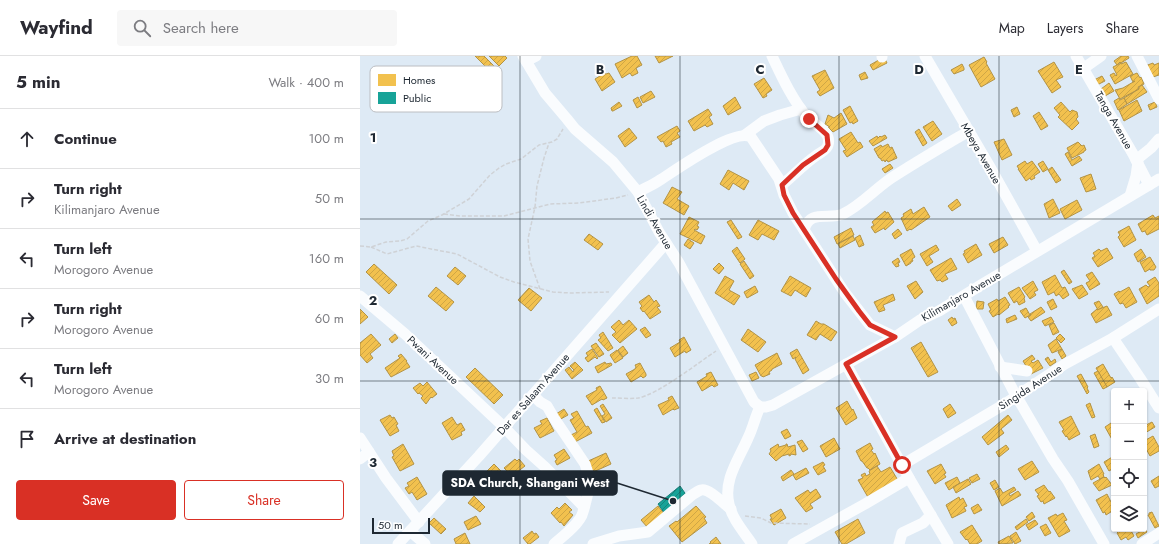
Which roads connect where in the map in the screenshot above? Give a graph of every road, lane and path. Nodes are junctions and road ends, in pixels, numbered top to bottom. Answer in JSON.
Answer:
{"nodes":[{"id":1,"x":536,"y":56,"type":"edge"},
{"id":2,"x":772,"y":56,"type":"edge"},
{"id":3,"x":924,"y":56,"type":"edge"},
{"id":4,"x":1076,"y":56,"type":"edge"},
{"id":5,"x":1101,"y":56,"type":"edge"},
{"id":6,"x":1137,"y":56,"type":"edge"},
{"id":7,"x":524,"y":59,"type":"edge"},
{"id":8,"x":1084,"y":68,"type":"junction"},
{"id":9,"x":1159,"y":99,"type":"edge"},
{"id":10,"x":801,"y":109,"type":"junction"},
{"id":11,"x":569,"y":121,"type":"junction"},
{"id":12,"x":969,"y":131,"type":"junction"},
{"id":13,"x":745,"y":135,"type":"junction"},
{"id":14,"x":1159,"y":139,"type":"edge"},
{"id":15,"x":549,"y":143,"type":"junction"},
{"id":16,"x":1137,"y":161,"type":"junction"},
{"id":17,"x":1159,"y":179,"type":"edge"},
{"id":18,"x":782,"y":185,"type":"junction"},
{"id":19,"x":1149,"y":185,"type":"junction"},
{"id":20,"x":637,"y":191,"type":"junction"},
{"id":21,"x":1130,"y":196,"type":"junction"},
{"id":22,"x":535,"y":207,"type":"junction"},
{"id":23,"x":444,"y":214,"type":"junction"},
{"id":24,"x":804,"y":230,"type":"junction"},
{"id":25,"x":666,"y":242,"type":"junction"},
{"id":26,"x":360,"y":246,"type":"edge"},
{"id":27,"x":371,"y":247,"type":"junction"},
{"id":28,"x":1037,"y":251,"type":"junction"},
{"id":29,"x":540,"y":289,"type":"junction"},
{"id":30,"x":623,"y":293,"type":"junction"},
{"id":31,"x":360,"y":296,"type":"edge"},
{"id":32,"x":964,"y":296,"type":"junction"},
{"id":33,"x":1159,"y":309,"type":"edge"},
{"id":34,"x":895,"y":337,"type":"junction"},
{"id":35,"x":1113,"y":338,"type":"junction"},
{"id":36,"x":724,"y":346,"type":"junction"},
{"id":37,"x":846,"y":364,"type":"junction"},
{"id":38,"x":1000,"y":367,"type":"junction"},
{"id":39,"x":1027,"y":371,"type":"dead end"},
{"id":40,"x":533,"y":395,"type":"junction"},
{"id":41,"x":1016,"y":396,"type":"junction"},
{"id":42,"x":612,"y":398,"type":"dead end"},
{"id":43,"x":760,"y":407,"type":"junction"},
{"id":44,"x":1159,"y":408,"type":"edge"},
{"id":45,"x":504,"y":427,"type":"junction"},
{"id":46,"x":360,"y":438,"type":"edge"},
{"id":47,"x":364,"y":455,"type":"edge"},
{"id":48,"x":902,"y":465,"type":"junction"},
{"id":49,"x":909,"y":478,"type":"junction"},
{"id":50,"x":584,"y":509,"type":"junction"},
{"id":51,"x":732,"y":512,"type":"junction"},
{"id":52,"x":931,"y":515,"type":"junction"},
{"id":53,"x":419,"y":522,"type":"junction"},
{"id":54,"x":812,"y":523,"type":"dead end"},
{"id":55,"x":410,"y":531,"type":"junction"},
{"id":56,"x":1159,"y":533,"type":"edge"},
{"id":57,"x":560,"y":542,"type":"edge"},
{"id":58,"x":896,"y":542,"type":"edge"},
{"id":59,"x":398,"y":544,"type":"edge"},
{"id":60,"x":425,"y":544,"type":"edge"},
{"id":61,"x":593,"y":544,"type":"edge"},
{"id":62,"x":752,"y":544,"type":"edge"},
{"id":63,"x":793,"y":544,"type":"edge"},
{"id":64,"x":948,"y":544,"type":"edge"},
{"id":65,"x":1104,"y":544,"type":"edge"},
{"id":66,"x":1142,"y":544,"type":"edge"}],
"edges":[{"from":1,"to":7,"type":"street"},
{"from":2,"to":10,"type":"street"},
{"from":3,"to":12,"type":"street","name":"Mbeya Avenue"},
{"from":4,"to":8,"type":"street","name":"Tanga Avenue"},
{"from":5,"to":8,"type":"street"},
{"from":6,"to":9,"type":"street"},
{"from":7,"to":11,"type":"street","name":"Lindi Avenue"},
{"from":8,"to":16,"type":"street","name":"Tanga Avenue"},
{"from":10,"to":13,"type":"street"},
{"from":10,"to":18,"type":"street"},
{"from":11,"to":15,"type":"path"},
{"from":11,"to":20,"type":"street","name":"Lindi Avenue"},
{"from":12,"to":24,"type":"street"},
{"from":12,"to":28,"type":"street","name":"Mbeya Avenue"},
{"from":13,"to":18,"type":"street"},
{"from":13,"to":20,"type":"street"},
{"from":14,"to":16,"type":"street"},
{"from":15,"to":22,"type":"path"},
{"from":15,"to":23,"type":"path"},
{"from":16,"to":19,"type":"street","name":"Tanga Avenue"},
{"from":16,"to":21,"type":"street"},
{"from":17,"to":19,"type":"street","name":"Kilimanjaro Avenue"},
{"from":18,"to":24,"type":"street"},
{"from":19,"to":21,"type":"street","name":"Kilimanjaro Avenue"},
{"from":20,"to":22,"type":"path"},
{"from":20,"to":25,"type":"street","name":"Lindi Avenue"},
{"from":21,"to":28,"type":"street","name":"Kilimanjaro Avenue"},
{"from":22,"to":23,"type":"path"},
{"from":22,"to":29,"type":"path"},
{"from":23,"to":27,"type":"path"},
{"from":24,"to":34,"type":"street"},
{"from":25,"to":30,"type":"street","name":"Dar es Salaam Avenue"},
{"from":25,"to":36,"type":"street","name":"Lindi Avenue"},
{"from":26,"to":27,"type":"path"},
{"from":27,"to":29,"type":"path"},
{"from":28,"to":32,"type":"street","name":"Kilimanjaro Avenue"},
{"from":29,"to":30,"type":"path"},
{"from":30,"to":40,"type":"street","name":"Dar es Salaam Avenue"},
{"from":31,"to":45,"type":"street","name":"Pwani Avenue"},
{"from":32,"to":34,"type":"street","name":"Kilimanjaro Avenue"},
{"from":32,"to":38,"type":"street"},
{"from":33,"to":35,"type":"street","name":"Singida Avenue"},
{"from":34,"to":37,"type":"street","name":"Kilimanjaro Avenue"},
{"from":35,"to":41,"type":"street","name":"Singida Avenue"},
{"from":35,"to":44,"type":"street"},
{"from":36,"to":42,"type":"path"},
{"from":36,"to":43,"type":"street","name":"Lindi Avenue"},
{"from":37,"to":43,"type":"street","name":"Kilimanjaro Avenue"},
{"from":37,"to":48,"type":"street"},
{"from":38,"to":39,"type":"street"},
{"from":38,"to":41,"type":"street"},
{"from":40,"to":45,"type":"street","name":"Dar es Salaam Avenue"},
{"from":40,"to":50,"type":"street"},
{"from":41,"to":48,"type":"street","name":"Singida Avenue"},
{"from":41,"to":65,"type":"street"},
{"from":43,"to":51,"type":"street"},
{"from":45,"to":50,"type":"street"},
{"from":45,"to":53,"type":"street","name":"Dar es Salaam Avenue"},
{"from":46,"to":47,"type":"street"},
{"from":47,"to":53,"type":"street"},
{"from":48,"to":49,"type":"street"},
{"from":49,"to":52,"type":"street"},
{"from":49,"to":63,"type":"street"},
{"from":50,"to":57,"type":"street"},
{"from":51,"to":54,"type":"path"},
{"from":51,"to":61,"type":"street"},
{"from":51,"to":62,"type":"street"},
{"from":52,"to":58,"type":"street"},
{"from":52,"to":64,"type":"street"},
{"from":53,"to":55,"type":"street","name":"Dar es Salaam Avenue"},
{"from":55,"to":59,"type":"street","name":"Dar es Salaam Avenue"},
{"from":55,"to":60,"type":"street"},
{"from":56,"to":66,"type":"street"}]}
